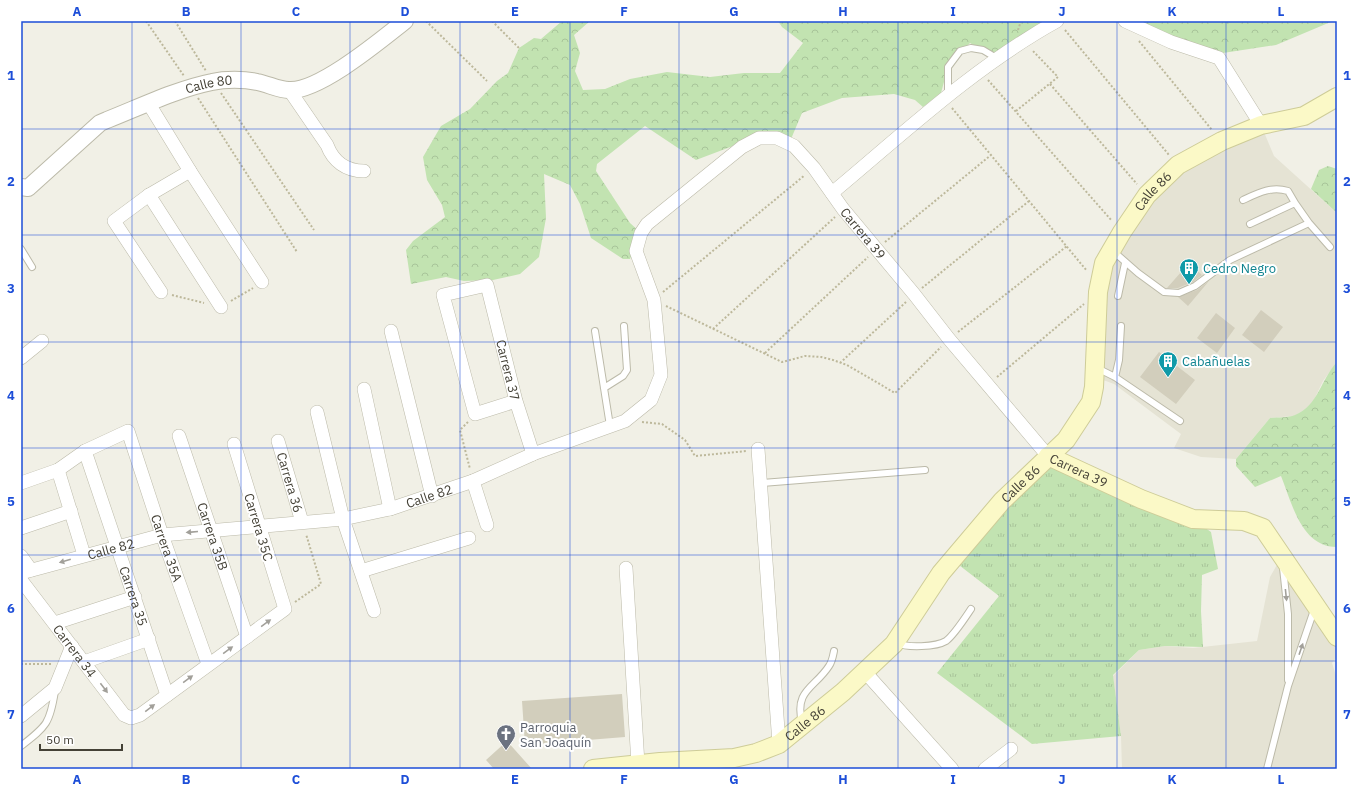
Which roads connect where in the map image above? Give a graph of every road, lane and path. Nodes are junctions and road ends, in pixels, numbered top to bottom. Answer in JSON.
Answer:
{"nodes":[{"id":1,"x":146,"y":21,"type":"edge"},
{"id":2,"x":176,"y":21,"type":"edge"},
{"id":3,"x":405,"y":21,"type":"edge"},
{"id":4,"x":426,"y":21,"type":"edge"},
{"id":5,"x":492,"y":21,"type":"edge"},
{"id":6,"x":1125,"y":21,"type":"edge"},
{"id":7,"x":1060,"y":24,"type":"edge"},
{"id":8,"x":1137,"y":39,"type":"dead end"},
{"id":9,"x":1024,"y":42,"type":"junction"},
{"id":10,"x":519,"y":48,"type":"dead end"},
{"id":11,"x":998,"y":60,"type":"junction"},
{"id":12,"x":981,"y":71,"type":"junction"},
{"id":13,"x":212,"y":81,"type":"junction"},
{"id":14,"x":487,"y":81,"type":"dead end"},
{"id":15,"x":1050,"y":84,"type":"junction"},
{"id":16,"x":192,"y":88,"type":"junction"},
{"id":17,"x":290,"y":90,"type":"junction"},
{"id":18,"x":1337,"y":97,"type":"edge"},
{"id":19,"x":946,"y":98,"type":"junction"},
{"id":20,"x":149,"y":104,"type":"junction"},
{"id":21,"x":1016,"y":111,"type":"junction"},
{"id":22,"x":1261,"y":125,"type":"junction"},
{"id":23,"x":1222,"y":141,"type":"junction"},
{"id":24,"x":991,"y":155,"type":"junction"},
{"id":25,"x":1178,"y":165,"type":"junction"},
{"id":26,"x":814,"y":168,"type":"junction"},
{"id":27,"x":364,"y":171,"type":"dead end"},
{"id":28,"x":190,"y":172,"type":"junction"},
{"id":29,"x":21,"y":188,"type":"edge"},
{"id":30,"x":832,"y":194,"type":"junction"},
{"id":31,"x":150,"y":195,"type":"junction"},
{"id":32,"x":1147,"y":195,"type":"junction"},
{"id":33,"x":1243,"y":200,"type":"dead end"},
{"id":34,"x":1029,"y":201,"type":"junction"},
{"id":35,"x":1294,"y":203,"type":"junction"},
{"id":36,"x":843,"y":209,"type":"junction"},
{"id":37,"x":1309,"y":223,"type":"junction"},
{"id":38,"x":1250,"y":224,"type":"dead end"},
{"id":39,"x":314,"y":230,"type":"dead end"},
{"id":40,"x":1122,"y":232,"type":"junction"},
{"id":41,"x":641,"y":234,"type":"joint"},
{"id":42,"x":1067,"y":246,"type":"junction"},
{"id":43,"x":1330,"y":247,"type":"dead end"},
{"id":44,"x":21,"y":249,"type":"edge"},
{"id":45,"x":876,"y":249,"type":"junction"},
{"id":46,"x":1111,"y":249,"type":"junction"},
{"id":47,"x":296,"y":252,"type":"dead end"},
{"id":48,"x":1125,"y":262,"type":"junction"},
{"id":49,"x":32,"y":267,"type":"dead end"},
{"id":50,"x":1089,"y":273,"type":"dead end"},
{"id":51,"x":262,"y":282,"type":"joint"},
{"id":52,"x":161,"y":292,"type":"joint"},
{"id":53,"x":1098,"y":292,"type":"junction"},
{"id":54,"x":914,"y":294,"type":"junction"},
{"id":55,"x":1118,"y":296,"type":"dead end"},
{"id":56,"x":654,"y":300,"type":"junction"},
{"id":57,"x":221,"y":307,"type":"junction"},
{"id":58,"x":624,"y":326,"type":"dead end"},
{"id":59,"x":1121,"y":326,"type":"dead end"},
{"id":60,"x":712,"y":329,"type":"junction"},
{"id":61,"x":391,"y":330,"type":"dead end"},
{"id":62,"x":595,"y":331,"type":"dead end"},
{"id":63,"x":949,"y":339,"type":"junction"},
{"id":64,"x":42,"y":341,"type":"dead end"},
{"id":65,"x":23,"y":352,"type":"edge"},
{"id":66,"x":764,"y":353,"type":"junction"},
{"id":67,"x":840,"y":363,"type":"junction"},
{"id":68,"x":1095,"y":368,"type":"junction"},
{"id":69,"x":1115,"y":376,"type":"junction"},
{"id":70,"x":988,"y":384,"type":"junction"},
{"id":71,"x":604,"y":388,"type":"junction"},
{"id":72,"x":364,"y":389,"type":"dead end"},
{"id":73,"x":516,"y":401,"type":"junction"},
{"id":74,"x":317,"y":412,"type":"dead end"},
{"id":75,"x":625,"y":421,"type":"junction"},
{"id":76,"x":1180,"y":421,"type":"dead end"},
{"id":77,"x":610,"y":426,"type":"junction"},
{"id":78,"x":460,"y":430,"type":"dead end"},
{"id":79,"x":179,"y":436,"type":"dead end"},
{"id":80,"x":278,"y":441,"type":"dead end"},
{"id":81,"x":234,"y":444,"type":"dead end"},
{"id":82,"x":758,"y":449,"type":"joint"},
{"id":83,"x":86,"y":451,"type":"junction"},
{"id":84,"x":533,"y":454,"type":"junction"},
{"id":85,"x":1048,"y":456,"type":"junction"},
{"id":86,"x":58,"y":470,"type":"junction"},
{"id":87,"x":925,"y":470,"type":"dead end"},
{"id":88,"x":473,"y":481,"type":"junction"},
{"id":89,"x":21,"y":483,"type":"edge"},
{"id":90,"x":762,"y":483,"type":"junction"},
{"id":91,"x":432,"y":496,"type":"junction"},
{"id":92,"x":390,"y":509,"type":"junction"},
{"id":93,"x":71,"y":511,"type":"junction"},
{"id":94,"x":343,"y":519,"type":"junction"},
{"id":95,"x":302,"y":522,"type":"junction"},
{"id":96,"x":487,"y":526,"type":"dead end"},
{"id":97,"x":258,"y":527,"type":"junction"},
{"id":98,"x":21,"y":528,"type":"edge"},
{"id":99,"x":210,"y":530,"type":"junction"},
{"id":100,"x":162,"y":535,"type":"junction"},
{"id":101,"x":468,"y":538,"type":"dead end"},
{"id":102,"x":118,"y":547,"type":"junction"},
{"id":103,"x":84,"y":555,"type":"junction"},
{"id":104,"x":21,"y":556,"type":"edge"},
{"id":105,"x":1282,"y":556,"type":"junction"},
{"id":106,"x":626,"y":568,"type":"dead end"},
{"id":107,"x":26,"y":572,"type":"edge"},
{"id":108,"x":361,"y":572,"type":"junction"},
{"id":109,"x":21,"y":580,"type":"edge"},
{"id":110,"x":135,"y":597,"type":"junction"},
{"id":111,"x":1316,"y":605,"type":"junction"},
{"id":112,"x":284,"y":609,"type":"junction"},
{"id":113,"x":971,"y":609,"type":"dead end"},
{"id":114,"x":374,"y":611,"type":"dead end"},
{"id":115,"x":55,"y":624,"type":"junction"},
{"id":116,"x":247,"y":637,"type":"junction"},
{"id":117,"x":1337,"y":637,"type":"edge"},
{"id":118,"x":149,"y":639,"type":"junction"},
{"id":119,"x":895,"y":642,"type":"junction"},
{"id":120,"x":72,"y":646,"type":"junction"},
{"id":121,"x":834,"y":651,"type":"dead end"},
{"id":122,"x":84,"y":662,"type":"junction"},
{"id":123,"x":21,"y":664,"type":"edge"},
{"id":124,"x":65,"y":664,"type":"junction"},
{"id":125,"x":208,"y":664,"type":"junction"},
{"id":126,"x":865,"y":672,"type":"junction"},
{"id":127,"x":1288,"y":686,"type":"junction"},
{"id":128,"x":55,"y":688,"type":"junction"},
{"id":129,"x":167,"y":694,"type":"junction"},
{"id":130,"x":21,"y":716,"type":"edge"},
{"id":131,"x":802,"y":725,"type":"junction"},
{"id":132,"x":779,"y":744,"type":"junction"},
{"id":133,"x":21,"y":746,"type":"edge"},
{"id":134,"x":1011,"y":749,"type":"dead end"},
{"id":135,"x":638,"y":764,"type":"junction"},
{"id":136,"x":593,"y":769,"type":"edge"},
{"id":137,"x":952,"y":769,"type":"edge"},
{"id":138,"x":985,"y":769,"type":"edge"},
{"id":139,"x":1267,"y":769,"type":"edge"}],
"edges":[{"from":1,"to":16,"type":"path"},
{"from":2,"to":13,"type":"path"},
{"from":3,"to":17,"type":"street","name":"Calle 80"},
{"from":4,"to":14,"type":"path"},
{"from":5,"to":10,"type":"path"},
{"from":6,"to":22,"type":"street"},
{"from":7,"to":9,"type":"street"},
{"from":7,"to":25,"type":"path"},
{"from":8,"to":23,"type":"path"},
{"from":9,"to":11,"type":"street"},
{"from":9,"to":15,"type":"path"},
{"from":11,"to":12,"type":"street"},
{"from":11,"to":19,"type":"lane"},
{"from":12,"to":19,"type":"street"},
{"from":12,"to":21,"type":"path"},
{"from":13,"to":16,"type":"street","name":"Calle 80"},
{"from":13,"to":17,"type":"street","name":"Calle 80"},
{"from":13,"to":39,"type":"path"},
{"from":15,"to":21,"type":"path"},
{"from":15,"to":32,"type":"path"},
{"from":16,"to":20,"type":"street","name":"Calle 80"},
{"from":16,"to":47,"type":"path"},
{"from":17,"to":27,"type":"street"},
{"from":18,"to":22,"type":"main road","name":"Calle 86"},
{"from":19,"to":24,"type":"path"},
{"from":19,"to":30,"type":"street"},
{"from":20,"to":28,"type":"street"},
{"from":20,"to":29,"type":"street","name":"Calle 80"},
{"from":21,"to":40,"type":"path"},
{"from":22,"to":23,"type":"main road","name":"Calle 86"},
{"from":23,"to":25,"type":"main road","name":"Calle 86"},
{"from":24,"to":34,"type":"path"},
{"from":24,"to":45,"type":"path"},
{"from":25,"to":32,"type":"main road","name":"Calle 86"},
{"from":26,"to":30,"type":"street","name":"Carrera 39"},
{"from":26,"to":41,"type":"street","name":"Carrera 39"},
{"from":26,"to":56,"type":"path"},
{"from":28,"to":31,"type":"street"},
{"from":28,"to":51,"type":"street"},
{"from":30,"to":36,"type":"street","name":"Carrera 39"},
{"from":31,"to":52,"type":"street"},
{"from":31,"to":57,"type":"street"},
{"from":32,"to":40,"type":"main road","name":"Calle 86"},
{"from":33,"to":35,"type":"lane"},
{"from":34,"to":42,"type":"path"},
{"from":34,"to":54,"type":"path"},
{"from":35,"to":37,"type":"lane"},
{"from":35,"to":38,"type":"lane"},
{"from":36,"to":45,"type":"street","name":"Carrera 39"},
{"from":36,"to":60,"type":"path"},
{"from":37,"to":43,"type":"lane"},
{"from":37,"to":48,"type":"lane"},
{"from":40,"to":46,"type":"main road","name":"Calle 86"},
{"from":41,"to":56,"type":"street","name":"Calle 82"},
{"from":42,"to":50,"type":"path"},
{"from":42,"to":63,"type":"path"},
{"from":44,"to":49,"type":"lane"},
{"from":45,"to":54,"type":"street","name":"Carrera 39"},
{"from":45,"to":66,"type":"path"},
{"from":46,"to":48,"type":"lane"},
{"from":46,"to":53,"type":"main road","name":"Calle 86"},
{"from":48,"to":55,"type":"lane"},
{"from":51,"to":57,"type":"path"},
{"from":52,"to":57,"type":"path"},
{"from":53,"to":68,"type":"main road","name":"Calle 86"},
{"from":53,"to":70,"type":"path"},
{"from":54,"to":63,"type":"street","name":"Carrera 39"},
{"from":54,"to":67,"type":"path"},
{"from":56,"to":60,"type":"path"},
{"from":56,"to":75,"type":"street","name":"Calle 82"},
{"from":58,"to":71,"type":"lane"},
{"from":59,"to":69,"type":"lane"},
{"from":60,"to":66,"type":"path"},
{"from":61,"to":91,"type":"street"},
{"from":62,"to":71,"type":"lane"},
{"from":63,"to":67,"type":"path"},
{"from":63,"to":70,"type":"street","name":"Carrera 39"},
{"from":64,"to":65,"type":"street"},
{"from":66,"to":67,"type":"path"},
{"from":68,"to":69,"type":"lane"},
{"from":68,"to":85,"type":"main road","name":"Calle 86"},
{"from":69,"to":76,"type":"lane"},
{"from":70,"to":85,"type":"street","name":"Carrera 39"},
{"from":71,"to":77,"type":"lane"},
{"from":72,"to":92,"type":"street"},
{"from":73,"to":73,"type":"street","name":"Carrera 37"},
{"from":73,"to":84,"type":"street","name":"Carrera 37"},
{"from":74,"to":94,"type":"street"},
{"from":75,"to":77,"type":"street","name":"Calle 82"},
{"from":75,"to":82,"type":"path"},
{"from":77,"to":84,"type":"street","name":"Calle 82"},
{"from":78,"to":88,"type":"path"},
{"from":79,"to":99,"type":"street","name":"Carrera 35B"},
{"from":80,"to":95,"type":"street","name":"Carrera 36"},
{"from":81,"to":97,"type":"street","name":"Carrera 35C"},
{"from":82,"to":90,"type":"street"},
{"from":83,"to":86,"type":"street"},
{"from":83,"to":100,"type":"street","name":"Carrera 35A"},
{"from":83,"to":102,"type":"street","name":"Carrera 35"},
{"from":84,"to":88,"type":"street","name":"Calle 82"},
{"from":85,"to":105,"type":"main road","name":"Carrera 39"},
{"from":85,"to":119,"type":"main road","name":"Calle 86"},
{"from":86,"to":89,"type":"street"},
{"from":86,"to":93,"type":"street"},
{"from":87,"to":90,"type":"lane"},
{"from":88,"to":91,"type":"street","name":"Calle 82"},
{"from":88,"to":96,"type":"street"},
{"from":90,"to":132,"type":"street"},
{"from":91,"to":92,"type":"street","name":"Calle 82"},
{"from":92,"to":94,"type":"street","name":"Calle 82"},
{"from":93,"to":98,"type":"street"},
{"from":93,"to":103,"type":"street"},
{"from":94,"to":95,"type":"street","name":"Calle 82"},
{"from":94,"to":108,"type":"street"},
{"from":95,"to":97,"type":"street","name":"Calle 82"},
{"from":95,"to":112,"type":"path"},
{"from":97,"to":99,"type":"street","name":"Calle 82"},
{"from":97,"to":112,"type":"street","name":"Carrera 35C"},
{"from":99,"to":100,"type":"street","name":"Calle 82","one_way":true},
{"from":99,"to":116,"type":"street","name":"Carrera 35B"},
{"from":100,"to":102,"type":"street","name":"Calle 82"},
{"from":100,"to":125,"type":"street","name":"Carrera 35A"},
{"from":101,"to":108,"type":"street"},
{"from":102,"to":103,"type":"street","name":"Calle 82"},
{"from":102,"to":110,"type":"street","name":"Carrera 35"},
{"from":103,"to":107,"type":"street","name":"Calle 82","one_way":true},
{"from":104,"to":107,"type":"street"},
{"from":105,"to":111,"type":"main road","name":"Carrera 39"},
{"from":105,"to":127,"type":"lane","one_way":true},
{"from":106,"to":135,"type":"street"},
{"from":108,"to":114,"type":"street"},
{"from":109,"to":115,"type":"street","name":"Carrera 34"},
{"from":110,"to":115,"type":"street"},
{"from":110,"to":118,"type":"street","name":"Carrera 35"},
{"from":111,"to":117,"type":"main road","name":"Carrera 39"},
{"from":127,"to":111,"type":"lane","one_way":true},
{"from":116,"to":112,"type":"street","one_way":true},
{"from":113,"to":119,"type":"lane"},
{"from":115,"to":120,"type":"street","name":"Carrera 34"},
{"from":125,"to":116,"type":"street","one_way":true},
{"from":118,"to":122,"type":"street"},
{"from":118,"to":129,"type":"street","name":"Carrera 35"},
{"from":119,"to":126,"type":"main road","name":"Calle 86"},
{"from":120,"to":122,"type":"street","name":"Carrera 34"},
{"from":120,"to":124,"type":"street"},
{"from":121,"to":131,"type":"lane"},
{"from":122,"to":129,"type":"street","name":"Carrera 34","one_way":true},
{"from":123,"to":124,"type":"path"},
{"from":124,"to":128,"type":"street"},
{"from":129,"to":125,"type":"street","one_way":true},
{"from":126,"to":131,"type":"main road","name":"Calle 86"},
{"from":126,"to":137,"type":"street"},
{"from":127,"to":139,"type":"lane"},
{"from":128,"to":130,"type":"street"},
{"from":128,"to":133,"type":"lane"},
{"from":131,"to":132,"type":"main road","name":"Calle 86"},
{"from":132,"to":135,"type":"main road","name":"Calle 86"},
{"from":134,"to":138,"type":"street"},
{"from":135,"to":136,"type":"main road","name":"Calle 86"}]}
